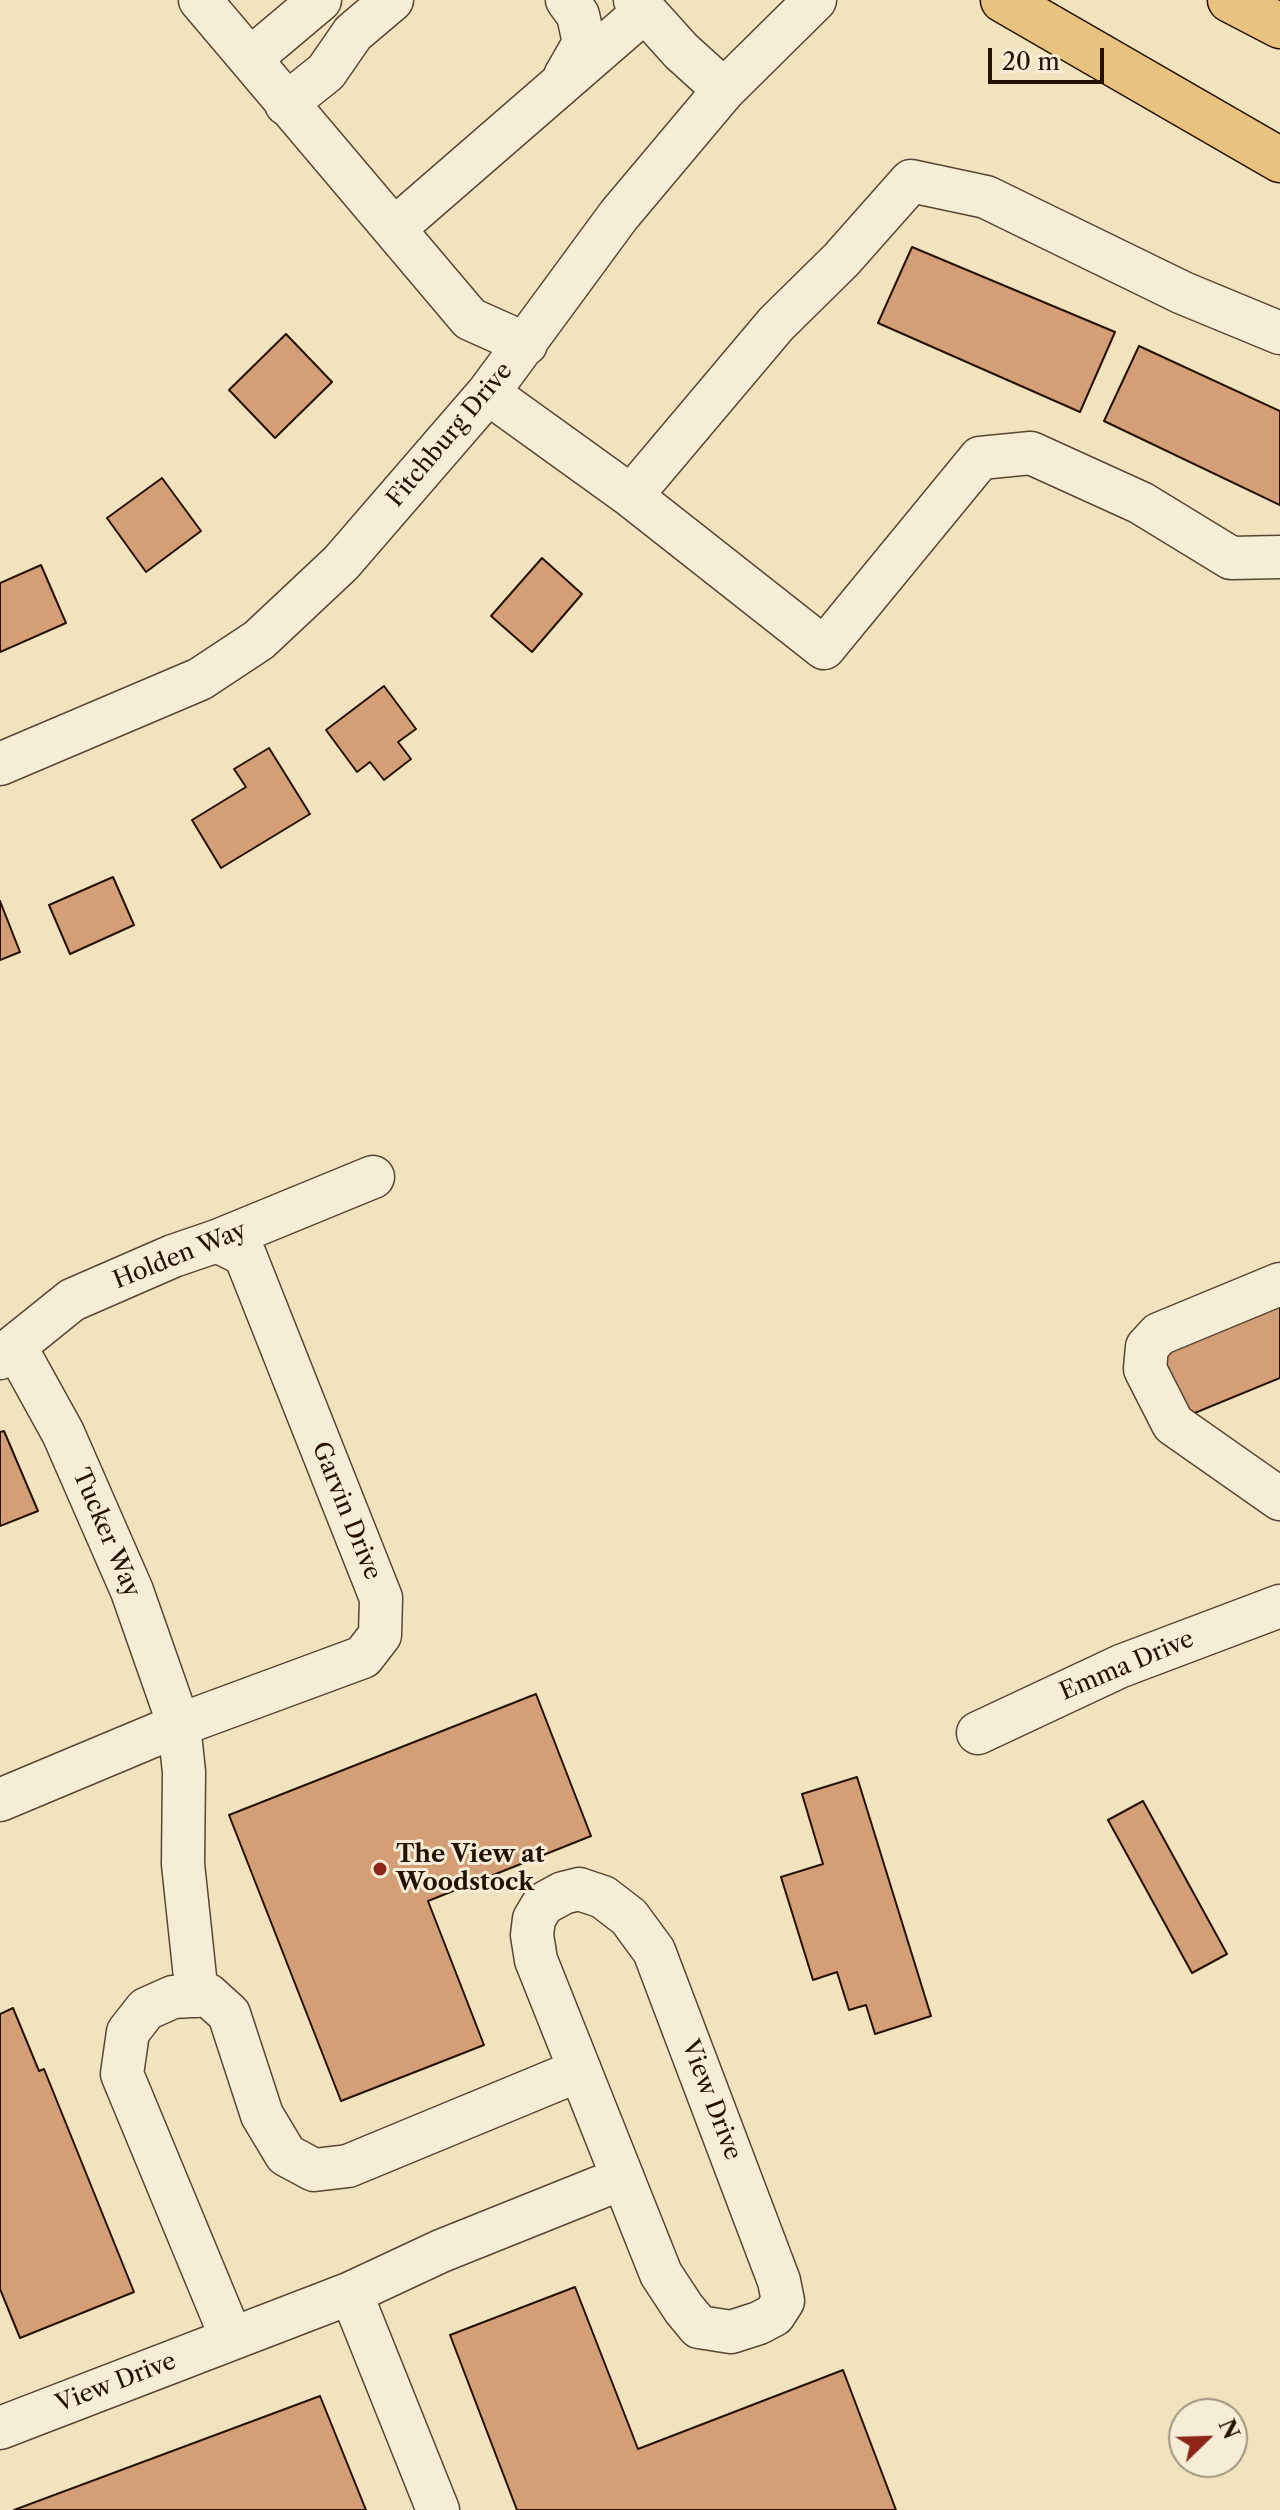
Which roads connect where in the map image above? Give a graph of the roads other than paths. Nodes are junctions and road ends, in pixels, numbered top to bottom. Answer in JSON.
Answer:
{"nodes":[{"id":1,"x":200,"y":0,"type":"edge"},
{"id":2,"x":320,"y":0,"type":"edge"},
{"id":3,"x":392,"y":0,"type":"edge"},
{"id":4,"x":425,"y":0,"type":"edge"},
{"id":5,"x":567,"y":0,"type":"edge"},
{"id":6,"x":815,"y":0,"type":"edge"},
{"id":7,"x":1003,"y":0,"type":"edge"},
{"id":8,"x":1230,"y":0,"type":"edge"},
{"id":9,"x":640,"y":5,"type":"edge"},
{"id":10,"x":1280,"y":26,"type":"edge"},
{"id":11,"x":250,"y":59,"type":"junction"},
{"id":12,"x":326,"y":72,"type":"junction"},
{"id":13,"x":562,"y":81,"type":"junction"},
{"id":14,"x":724,"y":90,"type":"junction"},
{"id":15,"x":286,"y":104,"type":"junction"},
{"id":16,"x":1280,"y":160,"type":"edge"},
{"id":17,"x":395,"y":228,"type":"junction"},
{"id":18,"x":1280,"y":333,"type":"edge"},
{"id":19,"x":526,"y":344,"type":"junction"},
{"id":20,"x":488,"y":393,"type":"junction"},
{"id":21,"x":631,"y":496,"type":"junction"},
{"id":22,"x":1280,"y":557,"type":"edge"},
{"id":23,"x":0,"y":764,"type":"edge"},
{"id":24,"x":373,"y":1177,"type":"dead end"},
{"id":25,"x":217,"y":1241,"type":"junction"},
{"id":26,"x":1280,"y":1284,"type":"edge"},
{"id":27,"x":8,"y":1353,"type":"edge"},
{"id":28,"x":1280,"y":1499,"type":"edge"},
{"id":29,"x":1280,"y":1606,"type":"edge"},
{"id":30,"x":179,"y":1725,"type":"junction"},
{"id":31,"x":978,"y":1733,"type":"dead end"},
{"id":32,"x":0,"y":1800,"type":"edge"},
{"id":33,"x":197,"y":1996,"type":"junction"},
{"id":34,"x":580,"y":2070,"type":"junction"},
{"id":35,"x":623,"y":2178,"type":"junction"},
{"id":36,"x":351,"y":2293,"type":"junction"},
{"id":37,"x":231,"y":2337,"type":"junction"},
{"id":38,"x":0,"y":2428,"type":"edge"},
{"id":39,"x":438,"y":2510,"type":"edge"}],
"edges":[{"from":1,"to":11,"type":"street"},
{"from":2,"to":11,"type":"street"},
{"from":3,"to":12,"type":"street"},
{"from":4,"to":12,"type":"street"},
{"from":5,"to":13,"type":"street"},
{"from":6,"to":14,"type":"street","name":"Fitchburg Drive"},
{"from":7,"to":16,"type":"main road"},
{"from":8,"to":10,"type":"main road"},
{"from":9,"to":13,"type":"street"},
{"from":9,"to":14,"type":"street"},
{"from":11,"to":15,"type":"street"},
{"from":12,"to":15,"type":"street"},
{"from":13,"to":17,"type":"street"},
{"from":14,"to":19,"type":"street","name":"Fitchburg Drive"},
{"from":15,"to":17,"type":"street"},
{"from":17,"to":19,"type":"street"},
{"from":18,"to":21,"type":"street"},
{"from":19,"to":20,"type":"street","name":"Fitchburg Drive"},
{"from":20,"to":21,"type":"street"},
{"from":20,"to":23,"type":"street","name":"Fitchburg Drive"},
{"from":21,"to":22,"type":"street"},
{"from":24,"to":25,"type":"street","name":"Holden Way"},
{"from":25,"to":27,"type":"street","name":"Holden Way"},
{"from":25,"to":30,"type":"street","name":"Garvin Drive"},
{"from":26,"to":28,"type":"street"},
{"from":27,"to":30,"type":"street","name":"Tucker Way"},
{"from":29,"to":31,"type":"street","name":"Emma Drive"},
{"from":30,"to":32,"type":"street","name":"Garvin Drive"},
{"from":30,"to":33,"type":"street","name":"Tucker Way"},
{"from":33,"to":34,"type":"street"},
{"from":33,"to":37,"type":"street"},
{"from":34,"to":35,"type":"street","name":"View Drive"},
{"from":34,"to":35,"type":"street","name":"View Drive"},
{"from":35,"to":36,"type":"street","name":"View Drive"},
{"from":36,"to":37,"type":"street","name":"View Drive"},
{"from":36,"to":39,"type":"street"},
{"from":37,"to":38,"type":"street","name":"View Drive"}]}
